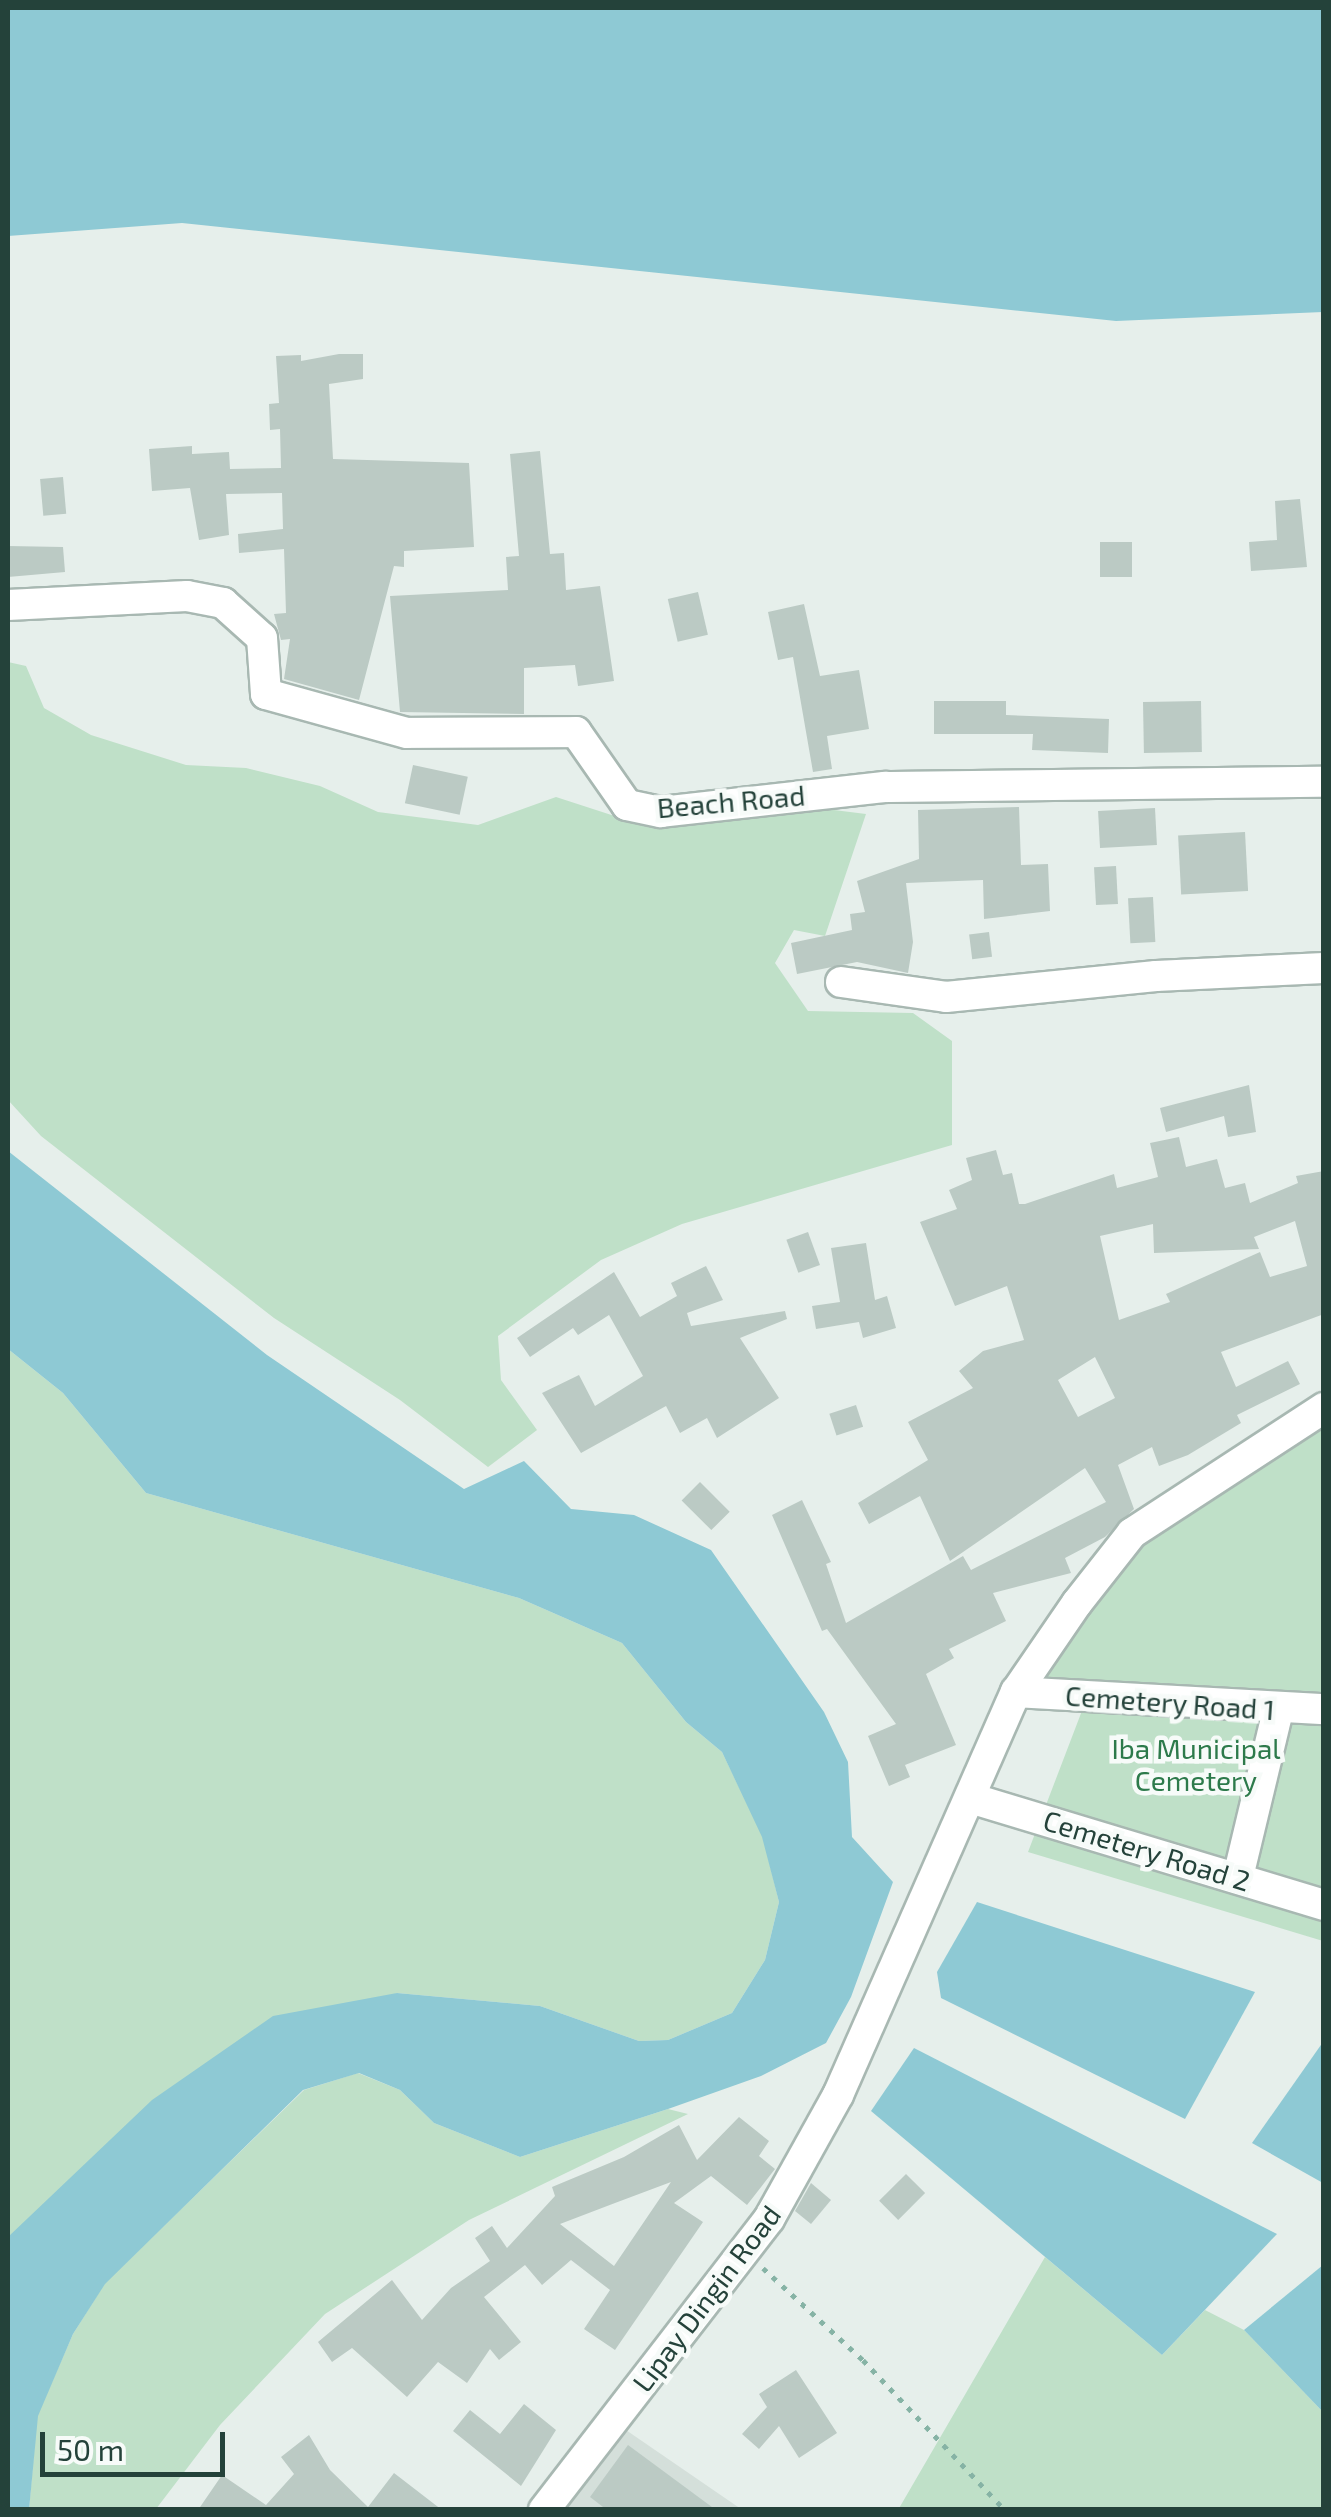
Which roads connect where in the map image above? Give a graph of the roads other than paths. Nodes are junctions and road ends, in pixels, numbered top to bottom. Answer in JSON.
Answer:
{"nodes":[{"id":1,"x":8,"y":605,"type":"edge"},
{"id":2,"x":1324,"y":782,"type":"edge"},
{"id":3,"x":1324,"y":968,"type":"edge"},
{"id":4,"x":841,"y":982,"type":"dead end"},
{"id":5,"x":1324,"y":1408,"type":"edge"},
{"id":6,"x":1016,"y":1692,"type":"junction"},
{"id":7,"x":1324,"y":1709,"type":"edge"},
{"id":8,"x":1278,"y":1711,"type":"junction"},
{"id":9,"x":970,"y":1798,"type":"junction"},
{"id":10,"x":1238,"y":1877,"type":"junction"},
{"id":11,"x":1324,"y":1905,"type":"edge"},
{"id":12,"x":544,"y":2510,"type":"edge"}],
"edges":[{"from":1,"to":2,"type":"street","name":"Beach Road"},
{"from":3,"to":4,"type":"street"},
{"from":5,"to":6,"type":"street"},
{"from":6,"to":8,"type":"street","name":"Cemetery Road 1"},
{"from":6,"to":9,"type":"street","name":"Lipay Dingin Road"},
{"from":7,"to":8,"type":"street","name":"Cemetery Road 1"},
{"from":8,"to":10,"type":"street"},
{"from":9,"to":10,"type":"street","name":"Cemetery Road 2"},
{"from":9,"to":12,"type":"street","name":"Lipay Dingin Road"},
{"from":10,"to":11,"type":"street","name":"Cemetery Road 2"}]}
